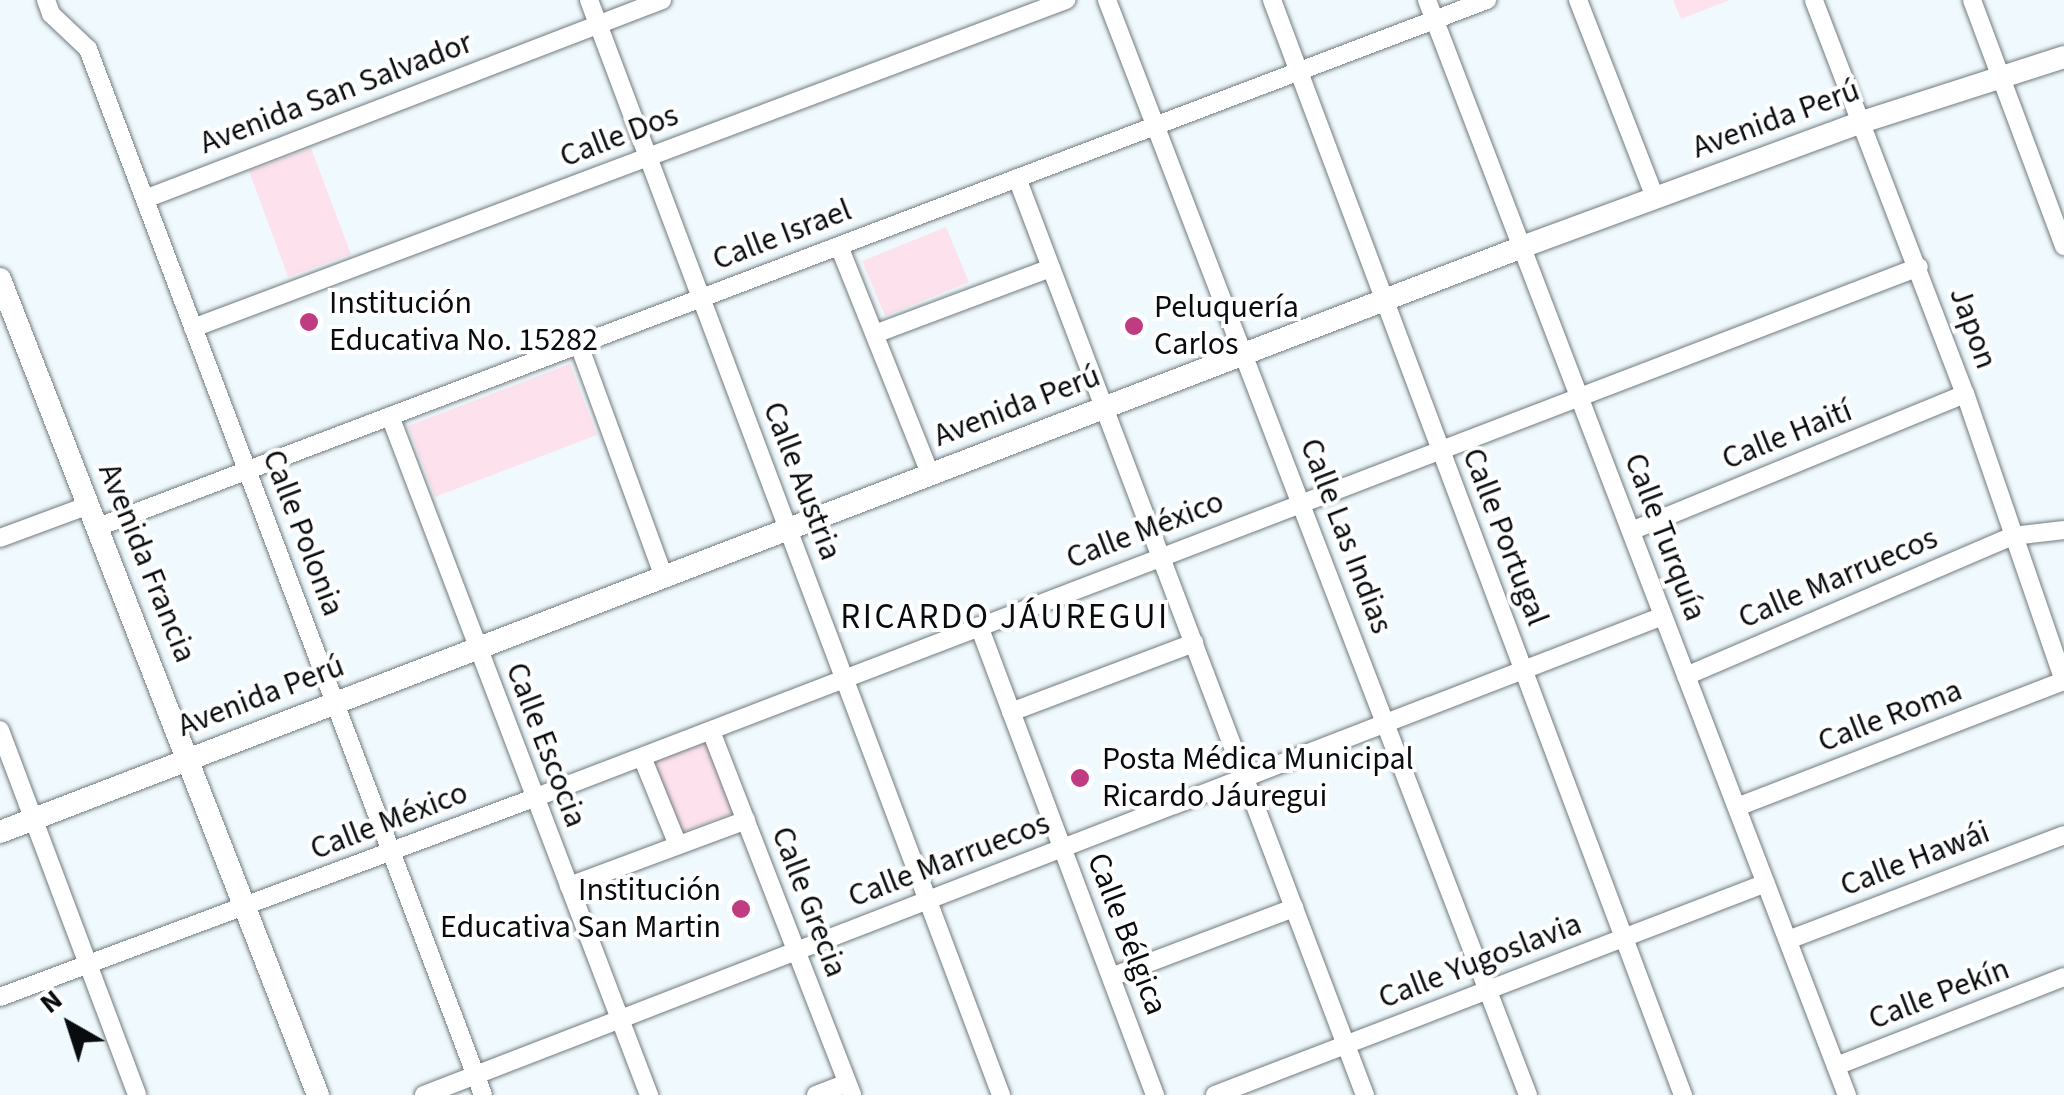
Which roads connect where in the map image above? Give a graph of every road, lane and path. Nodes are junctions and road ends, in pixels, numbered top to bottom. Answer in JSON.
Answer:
{"nodes":[{"id":1,"x":46,"y":0,"type":"edge"},
{"id":2,"x":589,"y":0,"type":"edge"},
{"id":3,"x":662,"y":0,"type":"edge"},
{"id":4,"x":1066,"y":0,"type":"edge"},
{"id":5,"x":1107,"y":0,"type":"edge"},
{"id":6,"x":1272,"y":0,"type":"edge"},
{"id":7,"x":1427,"y":0,"type":"edge"},
{"id":8,"x":1486,"y":0,"type":"edge"},
{"id":9,"x":1578,"y":0,"type":"edge"},
{"id":10,"x":1814,"y":0,"type":"edge"},
{"id":11,"x":1972,"y":0,"type":"edge"},
{"id":12,"x":1435,"y":20,"type":"junction"},
{"id":13,"x":598,"y":24,"type":"junction"},
{"id":14,"x":2064,"y":58,"type":"edge"},
{"id":15,"x":1298,"y":71,"type":"junction"},
{"id":16,"x":2002,"y":77,"type":"junction"},
{"id":17,"x":1862,"y":122,"type":"junction"},
{"id":18,"x":1155,"y":126,"type":"junction"},
{"id":19,"x":648,"y":157,"type":"junction"},
{"id":20,"x":1017,"y":178,"type":"junction"},
{"id":21,"x":1654,"y":198,"type":"junction"},
{"id":22,"x":145,"y":199,"type":"junction"},
{"id":23,"x":839,"y":246,"type":"junction"},
{"id":24,"x":2064,"y":246,"type":"edge"},
{"id":25,"x":1522,"y":247,"type":"junction"},
{"id":26,"x":1918,"y":267,"type":"junction"},
{"id":27,"x":1051,"y":268,"type":"junction"},
{"id":28,"x":0,"y":279,"type":"edge"},
{"id":29,"x":701,"y":298,"type":"junction"},
{"id":30,"x":1384,"y":300,"type":"junction"},
{"id":31,"x":194,"y":328,"type":"junction"},
{"id":32,"x":875,"y":334,"type":"junction"},
{"id":33,"x":578,"y":344,"type":"junction"},
{"id":34,"x":1244,"y":356,"type":"junction"},
{"id":35,"x":1965,"y":394,"type":"junction"},
{"id":36,"x":1580,"y":397,"type":"junction"},
{"id":37,"x":1104,"y":408,"type":"junction"},
{"id":38,"x":390,"y":416,"type":"junction"},
{"id":39,"x":1440,"y":449,"type":"junction"},
{"id":40,"x":247,"y":470,"type":"junction"},
{"id":41,"x":930,"y":474,"type":"junction"},
{"id":42,"x":1301,"y":502,"type":"junction"},
{"id":43,"x":94,"y":516,"type":"junction"},
{"id":44,"x":788,"y":529,"type":"junction"},
{"id":45,"x":2064,"y":530,"type":"edge"},
{"id":46,"x":1631,"y":531,"type":"junction"},
{"id":47,"x":2013,"y":536,"type":"junction"},
{"id":48,"x":0,"y":538,"type":"edge"},
{"id":49,"x":1160,"y":556,"type":"junction"},
{"id":50,"x":663,"y":575,"type":"junction"},
{"id":51,"x":1664,"y":616,"type":"junction"},
{"id":52,"x":979,"y":626,"type":"junction"},
{"id":53,"x":1194,"y":642,"type":"junction"},
{"id":54,"x":477,"y":648,"type":"junction"},
{"id":55,"x":1523,"y":670,"type":"junction"},
{"id":56,"x":1686,"y":676,"type":"junction"},
{"id":57,"x":844,"y":677,"type":"junction"},
{"id":58,"x":2064,"y":681,"type":"edge"},
{"id":59,"x":335,"y":703,"type":"junction"},
{"id":60,"x":1011,"y":712,"type":"junction"},
{"id":61,"x":1386,"y":723,"type":"junction"},
{"id":62,"x":0,"y":730,"type":"edge"},
{"id":63,"x":711,"y":730,"type":"junction"},
{"id":64,"x":642,"y":757,"type":"junction"},
{"id":65,"x":190,"y":759,"type":"junction"},
{"id":66,"x":1245,"y":778,"type":"junction"},
{"id":67,"x":534,"y":798,"type":"junction"},
{"id":68,"x":1737,"y":807,"type":"junction"},
{"id":69,"x":34,"y":819,"type":"junction"},
{"id":70,"x":746,"y":820,"type":"junction"},
{"id":71,"x":0,"y":832,"type":"edge"},
{"id":72,"x":2064,"y":835,"type":"edge"},
{"id":73,"x":678,"y":845,"type":"junction"},
{"id":74,"x":1062,"y":848,"type":"junction"},
{"id":75,"x":391,"y":852,"type":"junction"},
{"id":76,"x":1766,"y":883,"type":"junction"},
{"id":77,"x":569,"y":886,"type":"junction"},
{"id":78,"x":928,"y":900,"type":"junction"},
{"id":79,"x":245,"y":907,"type":"junction"},
{"id":80,"x":1294,"y":908,"type":"junction"},
{"id":81,"x":1624,"y":938,"type":"junction"},
{"id":82,"x":1788,"y":940,"type":"junction"},
{"id":83,"x":796,"y":951,"type":"junction"},
{"id":84,"x":88,"y":964,"type":"junction"},
{"id":85,"x":2064,"y":977,"type":"edge"},
{"id":86,"x":1110,"y":978,"type":"junction"},
{"id":87,"x":1489,"y":990,"type":"junction"},
{"id":88,"x":0,"y":997,"type":"edge"},
{"id":89,"x":620,"y":1019,"type":"junction"},
{"id":90,"x":1346,"y":1044,"type":"junction"},
{"id":91,"x":1836,"y":1066,"type":"junction"},
{"id":92,"x":476,"y":1075,"type":"junction"},
{"id":93,"x":849,"y":1089,"type":"edge"},
{"id":94,"x":137,"y":1095,"type":"edge"},
{"id":95,"x":318,"y":1095,"type":"edge"},
{"id":96,"x":424,"y":1095,"type":"edge"},
{"id":97,"x":483,"y":1095,"type":"edge"},
{"id":98,"x":649,"y":1095,"type":"edge"},
{"id":99,"x":816,"y":1095,"type":"edge"},
{"id":100,"x":1001,"y":1095,"type":"edge"},
{"id":101,"x":1155,"y":1095,"type":"edge"},
{"id":102,"x":1215,"y":1095,"type":"edge"},
{"id":103,"x":1366,"y":1095,"type":"edge"},
{"id":104,"x":1528,"y":1095,"type":"edge"},
{"id":105,"x":1683,"y":1095,"type":"edge"},
{"id":106,"x":1848,"y":1095,"type":"edge"}],
"edges":[{"from":1,"to":22,"type":"street","name":"Calle Polonia"},
{"from":2,"to":13,"type":"street","name":"Calle Austria"},
{"from":3,"to":13,"type":"street","name":"Avenida San Salvador"},
{"from":4,"to":19,"type":"street","name":"Calle Dos"},
{"from":5,"to":18,"type":"street","name":"Calle Las Indias"},
{"from":6,"to":15,"type":"street","name":"Calle Portugal"},
{"from":7,"to":12,"type":"street","name":"Calle Turquía"},
{"from":8,"to":12,"type":"street","name":"Calle Israel"},
{"from":9,"to":21,"type":"street"},
{"from":10,"to":17,"type":"street","name":"Japon"},
{"from":11,"to":16,"type":"street"},
{"from":12,"to":15,"type":"street","name":"Calle Israel"},
{"from":12,"to":25,"type":"street","name":"Calle Turquía"},
{"from":13,"to":19,"type":"street","name":"Calle Austria"},
{"from":13,"to":22,"type":"street","name":"Avenida San Salvador"},
{"from":14,"to":16,"type":"street","name":"Avenida Perú"},
{"from":15,"to":18,"type":"street","name":"Calle Israel"},
{"from":15,"to":30,"type":"street","name":"Calle Portugal"},
{"from":16,"to":17,"type":"street","name":"Avenida Perú"},
{"from":16,"to":24,"type":"street"},
{"from":17,"to":21,"type":"street","name":"Avenida Perú"},
{"from":17,"to":26,"type":"street","name":"Japon"},
{"from":18,"to":20,"type":"street","name":"Calle Israel"},
{"from":18,"to":34,"type":"street","name":"Calle Las Indias"},
{"from":19,"to":29,"type":"street","name":"Calle Austria"},
{"from":19,"to":31,"type":"street","name":"Calle Dos"},
{"from":20,"to":23,"type":"street","name":"Calle Israel"},
{"from":20,"to":27,"type":"street"},
{"from":21,"to":25,"type":"street","name":"Avenida Perú"},
{"from":22,"to":31,"type":"street","name":"Calle Polonia"},
{"from":23,"to":29,"type":"street","name":"Calle Israel"},
{"from":23,"to":32,"type":"street"},
{"from":25,"to":30,"type":"street","name":"Avenida Perú"},
{"from":25,"to":36,"type":"street","name":"Calle Turquía"},
{"from":26,"to":35,"type":"street","name":"Japon"},
{"from":26,"to":36,"type":"street","name":"Calle México"},
{"from":27,"to":32,"type":"street"},
{"from":27,"to":37,"type":"street"},
{"from":28,"to":43,"type":"street","name":"Avenida Francia"},
{"from":29,"to":33,"type":"street","name":"Calle Israel"},
{"from":29,"to":44,"type":"street","name":"Calle Austria"},
{"from":30,"to":34,"type":"street","name":"Avenida Perú"},
{"from":30,"to":39,"type":"street","name":"Calle Portugal"},
{"from":31,"to":40,"type":"street","name":"Calle Polonia"},
{"from":32,"to":41,"type":"street"},
{"from":33,"to":38,"type":"street","name":"Calle Israel"},
{"from":33,"to":50,"type":"street"},
{"from":34,"to":37,"type":"street","name":"Avenida Perú"},
{"from":34,"to":42,"type":"street","name":"Calle Las Indias"},
{"from":35,"to":46,"type":"street","name":"Calle Haití"},
{"from":35,"to":47,"type":"street","name":"Japon"},
{"from":36,"to":39,"type":"street","name":"Calle México"},
{"from":36,"to":46,"type":"street","name":"Calle Turquía"},
{"from":37,"to":41,"type":"street","name":"Avenida Perú"},
{"from":37,"to":49,"type":"street"},
{"from":38,"to":40,"type":"street","name":"Calle Israel"},
{"from":38,"to":54,"type":"street","name":"Calle Escocia"},
{"from":39,"to":42,"type":"street","name":"Calle México"},
{"from":39,"to":55,"type":"street","name":"Calle Portugal"},
{"from":40,"to":43,"type":"street","name":"Calle Israel"},
{"from":40,"to":59,"type":"street","name":"Calle Polonia"},
{"from":41,"to":44,"type":"street","name":"Avenida Perú"},
{"from":42,"to":49,"type":"street","name":"Calle México"},
{"from":42,"to":61,"type":"street","name":"Calle Las Indias"},
{"from":43,"to":48,"type":"street","name":"Calle Israel"},
{"from":43,"to":65,"type":"street","name":"Avenida Francia"},
{"from":44,"to":50,"type":"street","name":"Avenida Perú"},
{"from":44,"to":57,"type":"street","name":"Calle Austria"},
{"from":45,"to":47,"type":"street","name":"Calle Marruecos"},
{"from":46,"to":51,"type":"street","name":"Calle Turquía"},
{"from":47,"to":56,"type":"street","name":"Calle Marruecos"},
{"from":47,"to":58,"type":"street","name":"Japon"},
{"from":49,"to":52,"type":"street","name":"Calle México"},
{"from":49,"to":53,"type":"street"},
{"from":50,"to":54,"type":"street","name":"Avenida Perú"},
{"from":51,"to":55,"type":"street","name":"Calle Marruecos"},
{"from":51,"to":56,"type":"street","name":"Calle Turquía"},
{"from":52,"to":57,"type":"street","name":"Calle México"},
{"from":52,"to":60,"type":"street","name":"Calle Bélgica"},
{"from":53,"to":60,"type":"street"},
{"from":53,"to":66,"type":"street"},
{"from":54,"to":59,"type":"street","name":"Avenida Perú"},
{"from":54,"to":67,"type":"street","name":"Calle Escocia"},
{"from":55,"to":61,"type":"street","name":"Calle Marruecos"},
{"from":55,"to":81,"type":"street","name":"Calle Portugal"},
{"from":56,"to":68,"type":"street","name":"Calle Turquía"},
{"from":57,"to":63,"type":"street","name":"Calle México"},
{"from":57,"to":78,"type":"street","name":"Calle Austria"},
{"from":58,"to":68,"type":"street","name":"Calle Roma"},
{"from":59,"to":65,"type":"street","name":"Avenida Perú"},
{"from":59,"to":75,"type":"street","name":"Calle Polonia"},
{"from":60,"to":74,"type":"street","name":"Calle Bélgica"},
{"from":61,"to":66,"type":"street","name":"Calle Marruecos"},
{"from":61,"to":87,"type":"street","name":"Calle Las Indias"},
{"from":62,"to":69,"type":"street"},
{"from":63,"to":64,"type":"street","name":"Calle México"},
{"from":63,"to":70,"type":"street","name":"Calle Grecia"},
{"from":64,"to":67,"type":"street","name":"Calle México"},
{"from":64,"to":73,"type":"street"},
{"from":65,"to":69,"type":"street","name":"Avenida Perú"},
{"from":65,"to":79,"type":"street","name":"Avenida Francia"},
{"from":66,"to":74,"type":"street","name":"Calle Marruecos"},
{"from":66,"to":80,"type":"street"},
{"from":67,"to":75,"type":"street","name":"Calle México"},
{"from":67,"to":77,"type":"street","name":"Calle Escocia"},
{"from":68,"to":76,"type":"street","name":"Calle Turquía"},
{"from":69,"to":71,"type":"street","name":"Avenida Perú"},
{"from":69,"to":84,"type":"street"},
{"from":70,"to":73,"type":"street"},
{"from":70,"to":83,"type":"street","name":"Calle Grecia"},
{"from":72,"to":82,"type":"street","name":"Calle Hawái"},
{"from":73,"to":77,"type":"street"},
{"from":74,"to":78,"type":"street","name":"Calle Marruecos"},
{"from":74,"to":86,"type":"street","name":"Calle Bélgica"},
{"from":75,"to":79,"type":"street","name":"Calle México"},
{"from":75,"to":92,"type":"street","name":"Calle Polonia"},
{"from":76,"to":81,"type":"street","name":"Calle Yugoslavia"},
{"from":76,"to":82,"type":"street","name":"Calle Turquía"},
{"from":77,"to":89,"type":"street","name":"Calle Escocia"},
{"from":78,"to":83,"type":"street","name":"Calle Marruecos"},
{"from":78,"to":100,"type":"street","name":"Calle Austria"},
{"from":79,"to":84,"type":"street","name":"Calle México"},
{"from":79,"to":95,"type":"street","name":"Avenida Francia"},
{"from":80,"to":86,"type":"street"},
{"from":80,"to":90,"type":"street"},
{"from":81,"to":87,"type":"street","name":"Calle Yugoslavia"},
{"from":81,"to":105,"type":"street","name":"Calle Portugal"},
{"from":82,"to":91,"type":"street","name":"Calle Turquía"},
{"from":83,"to":89,"type":"street","name":"Calle Marruecos"},
{"from":83,"to":93,"type":"street","name":"Calle Grecia"},
{"from":84,"to":88,"type":"street","name":"Calle México"},
{"from":84,"to":94,"type":"street"},
{"from":85,"to":91,"type":"street","name":"Calle Pekín"},
{"from":86,"to":101,"type":"street","name":"Calle Bélgica"},
{"from":87,"to":90,"type":"street","name":"Calle Yugoslavia"},
{"from":87,"to":104,"type":"street","name":"Calle Las Indias"},
{"from":89,"to":92,"type":"street","name":"Calle Marruecos"},
{"from":89,"to":98,"type":"street","name":"Calle Escocia"},
{"from":90,"to":102,"type":"street","name":"Calle Yugoslavia"},
{"from":90,"to":103,"type":"street"},
{"from":91,"to":106,"type":"street","name":"Calle Turquía"},
{"from":92,"to":96,"type":"street","name":"Calle Marruecos"},
{"from":92,"to":97,"type":"street","name":"Calle Polonia"},
{"from":93,"to":99,"type":"street"}]}
